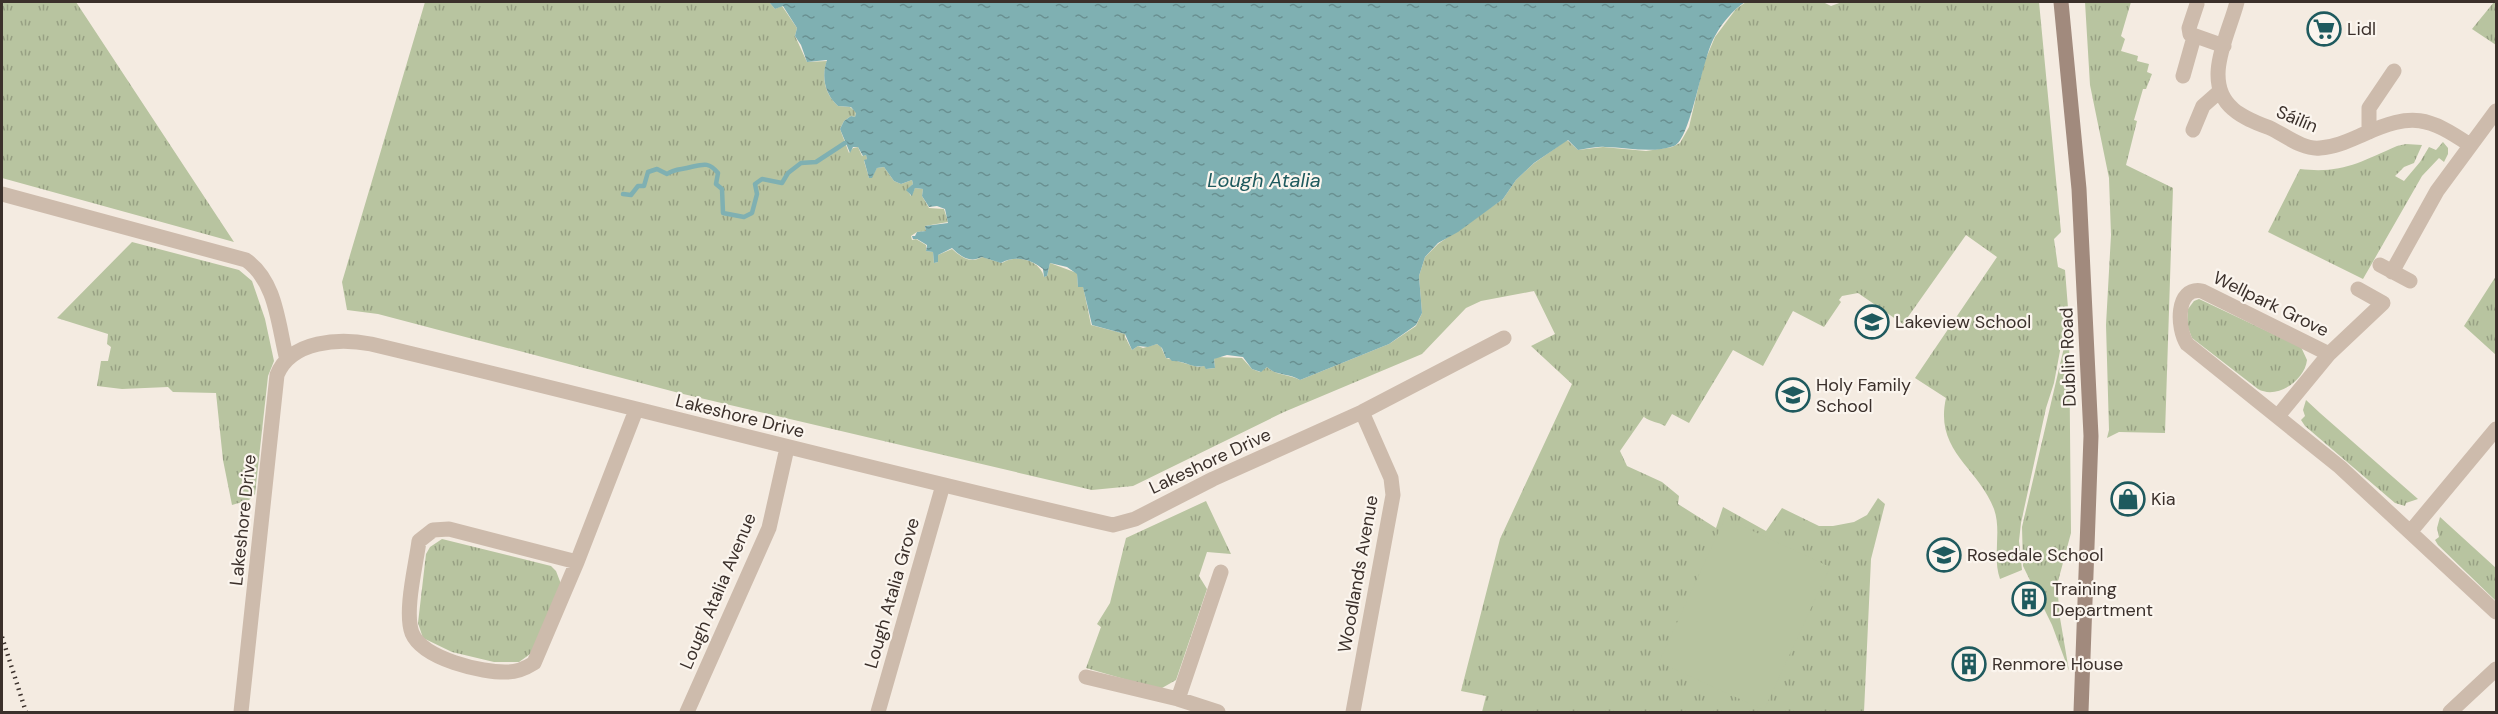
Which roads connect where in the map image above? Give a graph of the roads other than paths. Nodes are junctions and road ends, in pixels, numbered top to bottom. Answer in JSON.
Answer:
{"nodes":[{"id":1,"x":2061,"y":2,"type":"edge"},
{"id":2,"x":2237,"y":2,"type":"edge"},
{"id":3,"x":2197,"y":4,"type":"dead end"},
{"id":4,"x":2194,"y":37,"type":"junction"},
{"id":5,"x":2224,"y":45,"type":"junction"},
{"id":6,"x":2394,"y":70,"type":"dead end"},
{"id":7,"x":2183,"y":76,"type":"dead end"},
{"id":8,"x":2220,"y":91,"type":"junction"},
{"id":9,"x":2496,"y":111,"type":"edge"},
{"id":10,"x":2193,"y":130,"type":"dead end"},
{"id":11,"x":2369,"y":132,"type":"junction"},
{"id":12,"x":2470,"y":145,"type":"junction"},
{"id":13,"x":2,"y":194,"type":"edge"},
{"id":14,"x":2410,"y":281,"type":"dead end"},
{"id":15,"x":2358,"y":289,"type":"dead end"},
{"id":16,"x":1504,"y":338,"type":"dead end"},
{"id":17,"x":2328,"y":354,"type":"junction"},
{"id":18,"x":287,"y":360,"type":"junction"},
{"id":19,"x":636,"y":410,"type":"junction"},
{"id":20,"x":1362,"y":412,"type":"junction"},
{"id":21,"x":2278,"y":416,"type":"junction"},
{"id":22,"x":2496,"y":429,"type":"edge"},
{"id":23,"x":788,"y":448,"type":"junction"},
{"id":24,"x":943,"y":485,"type":"junction"},
{"id":25,"x":2411,"y":531,"type":"junction"},
{"id":26,"x":577,"y":562,"type":"junction"},
{"id":27,"x":1221,"y":572,"type":"dead end"},
{"id":28,"x":2496,"y":612,"type":"edge"},
{"id":29,"x":2496,"y":669,"type":"edge"},
{"id":30,"x":1086,"y":677,"type":"dead end"},
{"id":31,"x":1178,"y":699,"type":"junction"},
{"id":32,"x":241,"y":712,"type":"edge"},
{"id":33,"x":687,"y":712,"type":"edge"},
{"id":34,"x":878,"y":712,"type":"edge"},
{"id":35,"x":1218,"y":712,"type":"edge"},
{"id":36,"x":1353,"y":712,"type":"edge"},
{"id":37,"x":2082,"y":712,"type":"edge"},
{"id":38,"x":2450,"y":712,"type":"edge"}],
"edges":[{"from":1,"to":37,"type":"main road","name":"Dublin Road"},
{"from":2,"to":5,"type":"street"},
{"from":3,"to":4,"type":"street"},
{"from":4,"to":5,"type":"street"},
{"from":4,"to":7,"type":"street"},
{"from":5,"to":8,"type":"street"},
{"from":6,"to":11,"type":"street"},
{"from":8,"to":10,"type":"street"},
{"from":8,"to":11,"type":"street","name":"Sáilín"},
{"from":9,"to":12,"type":"street"},
{"from":11,"to":12,"type":"street","name":"Sáilín"},
{"from":12,"to":14,"type":"street"},
{"from":13,"to":18,"type":"street"},
{"from":15,"to":17,"type":"street","name":"Wellpark Grove"},
{"from":16,"to":20,"type":"street","name":"Lakeshore Drive"},
{"from":17,"to":21,"type":"street","name":"Wellpark Grove"},
{"from":17,"to":21,"type":"street","name":"Wellpark Grove"},
{"from":18,"to":19,"type":"street","name":"Lakeshore Drive"},
{"from":18,"to":32,"type":"street","name":"Lakeshore Drive"},
{"from":19,"to":23,"type":"street","name":"Lakeshore Drive"},
{"from":19,"to":26,"type":"street"},
{"from":20,"to":24,"type":"street","name":"Lakeshore Drive"},
{"from":20,"to":36,"type":"street","name":"Woodlands Avenue"},
{"from":21,"to":25,"type":"street","name":"Wellpark Grove"},
{"from":22,"to":25,"type":"street"},
{"from":23,"to":24,"type":"street","name":"Lakeshore Drive"},
{"from":23,"to":33,"type":"street","name":"Lough Atalia Avenue"},
{"from":24,"to":34,"type":"street","name":"Lough Atalia Grove"},
{"from":25,"to":28,"type":"street","name":"Wellpark Grove"},
{"from":26,"to":26,"type":"street"},
{"from":27,"to":31,"type":"street"},
{"from":29,"to":38,"type":"street"},
{"from":30,"to":31,"type":"street"},
{"from":31,"to":35,"type":"street"}]}
